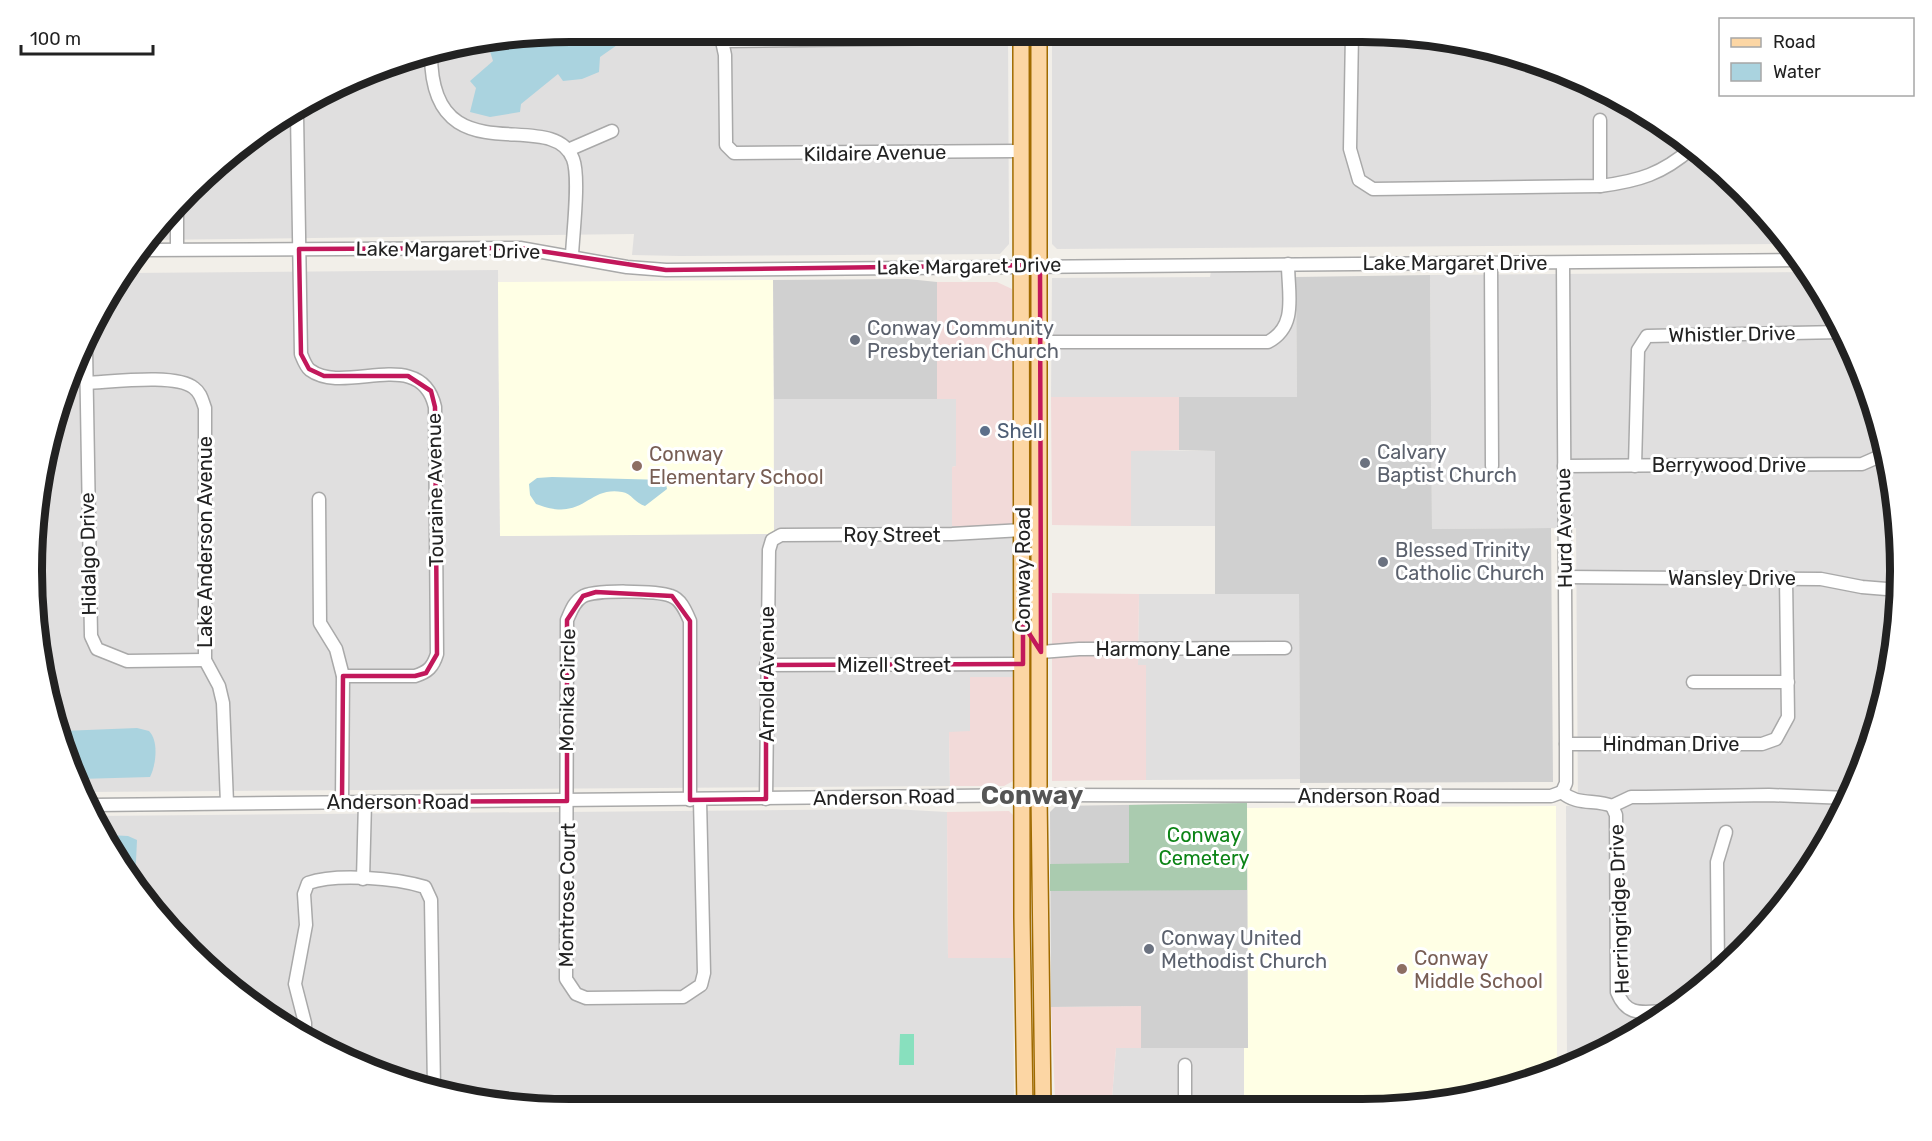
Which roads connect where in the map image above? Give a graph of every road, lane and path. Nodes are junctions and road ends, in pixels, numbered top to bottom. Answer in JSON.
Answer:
{"nodes":[{"id":1,"x":723,"y":42,"type":"edge"},
{"id":2,"x":1021,"y":42,"type":"edge"},
{"id":3,"x":1039,"y":42,"type":"edge"},
{"id":4,"x":1352,"y":42,"type":"edge"},
{"id":5,"x":431,"y":61,"type":"edge"},
{"id":6,"x":297,"y":119,"type":"edge"},
{"id":7,"x":1600,"y":120,"type":"dead end"},
{"id":8,"x":612,"y":131,"type":"dead end"},
{"id":9,"x":568,"y":150,"type":"junction"},
{"id":10,"x":1021,"y":151,"type":"junction"},
{"id":11,"x":1686,"y":153,"type":"edge"},
{"id":12,"x":1600,"y":186,"type":"junction"},
{"id":13,"x":177,"y":218,"type":"edge"},
{"id":14,"x":177,"y":249,"type":"junction"},
{"id":15,"x":299,"y":249,"type":"junction"},
{"id":16,"x":151,"y":250,"type":"edge"},
{"id":17,"x":572,"y":255,"type":"junction"},
{"id":18,"x":1789,"y":260,"type":"edge"},
{"id":19,"x":1491,"y":263,"type":"junction"},
{"id":20,"x":1563,"y":263,"type":"junction"},
{"id":21,"x":1288,"y":264,"type":"junction"},
{"id":22,"x":1022,"y":265,"type":"junction"},
{"id":23,"x":1040,"y":265,"type":"junction"},
{"id":24,"x":1833,"y":333,"type":"edge"},
{"id":25,"x":1040,"y":342,"type":"junction"},
{"id":26,"x":86,"y":359,"type":"edge"},
{"id":27,"x":87,"y":383,"type":"junction"},
{"id":28,"x":1878,"y":457,"type":"edge"},
{"id":29,"x":1564,"y":465,"type":"junction"},
{"id":30,"x":1492,"y":466,"type":"dead end"},
{"id":31,"x":1635,"y":466,"type":"junction"},
{"id":32,"x":319,"y":499,"type":"dead end"},
{"id":33,"x":1023,"y":530,"type":"junction"},
{"id":34,"x":769,"y":550,"type":"joint"},
{"id":35,"x":1565,"y":577,"type":"junction"},
{"id":36,"x":1785,"y":578,"type":"junction"},
{"id":37,"x":1889,"y":589,"type":"edge"},
{"id":38,"x":1023,"y":611,"type":"junction"},
{"id":39,"x":1285,"y":648,"type":"dead end"},
{"id":40,"x":1041,"y":652,"type":"junction"},
{"id":41,"x":204,"y":660,"type":"junction"},
{"id":42,"x":1023,"y":664,"type":"junction"},
{"id":43,"x":766,"y":665,"type":"junction"},
{"id":44,"x":343,"y":676,"type":"junction"},
{"id":45,"x":1693,"y":682,"type":"dead end"},
{"id":46,"x":1788,"y":682,"type":"junction"},
{"id":47,"x":1566,"y":744,"type":"junction"},
{"id":48,"x":1562,"y":792,"type":"junction"},
{"id":49,"x":1022,"y":795,"type":"junction"},
{"id":50,"x":1040,"y":795,"type":"junction"},
{"id":51,"x":1838,"y":798,"type":"edge"},
{"id":52,"x":766,"y":799,"type":"junction"},
{"id":53,"x":695,"y":800,"type":"junction"},
{"id":54,"x":567,"y":801,"type":"junction"},
{"id":55,"x":342,"y":802,"type":"junction"},
{"id":56,"x":365,"y":802,"type":"junction"},
{"id":57,"x":227,"y":803,"type":"junction"},
{"id":58,"x":97,"y":805,"type":"edge"},
{"id":59,"x":1612,"y":806,"type":"junction"},
{"id":60,"x":1726,"y":832,"type":"dead end"},
{"id":61,"x":363,"y":879,"type":"junction"},
{"id":62,"x":1718,"y":960,"type":"edge"},
{"id":63,"x":1023,"y":987,"type":"junction"},
{"id":64,"x":1041,"y":994,"type":"junction"},
{"id":65,"x":1654,"y":1011,"type":"edge"},
{"id":66,"x":305,"y":1027,"type":"edge"},
{"id":67,"x":1185,"y":1065,"type":"dead end"},
{"id":68,"x":434,"y":1081,"type":"edge"},
{"id":69,"x":1026,"y":1099,"type":"edge"},
{"id":70,"x":1043,"y":1099,"type":"edge"},
{"id":71,"x":1185,"y":1099,"type":"edge"}],
"edges":[{"from":1,"to":10,"type":"street","name":"Kildaire Avenue"},
{"from":2,"to":10,"type":"main road","name":"Conway Road"},
{"from":3,"to":23,"type":"main road","name":"Conway Road"},
{"from":4,"to":12,"type":"street"},
{"from":5,"to":9,"type":"street"},
{"from":6,"to":15,"type":"street","name":"Touraine Avenue"},
{"from":7,"to":12,"type":"street"},
{"from":8,"to":9,"type":"street"},
{"from":9,"to":17,"type":"street"},
{"from":10,"to":22,"type":"main road","name":"Conway Road"},
{"from":11,"to":12,"type":"street"},
{"from":13,"to":14,"type":"street"},
{"from":14,"to":15,"type":"street","name":"Lake Margaret Drive"},
{"from":14,"to":16,"type":"street","name":"Lake Margaret Drive"},
{"from":15,"to":17,"type":"street","name":"Lake Margaret Drive"},
{"from":15,"to":44,"type":"street","name":"Touraine Avenue"},
{"from":17,"to":22,"type":"street","name":"Lake Margaret Drive"},
{"from":18,"to":20,"type":"street","name":"Lake Margaret Drive"},
{"from":19,"to":20,"type":"street","name":"Lake Margaret Drive"},
{"from":19,"to":21,"type":"street","name":"Lake Margaret Drive"},
{"from":19,"to":30,"type":"street"},
{"from":20,"to":29,"type":"street","name":"Hurd Avenue"},
{"from":21,"to":23,"type":"street","name":"Lake Margaret Drive"},
{"from":21,"to":25,"type":"street"},
{"from":22,"to":23,"type":"street","name":"Lake Margaret Drive"},
{"from":22,"to":33,"type":"main road","name":"Conway Road"},
{"from":23,"to":25,"type":"main road","name":"Conway Road"},
{"from":24,"to":31,"type":"street","name":"Whistler Drive"},
{"from":25,"to":40,"type":"main road","name":"Conway Road"},
{"from":26,"to":27,"type":"street","name":"Hidalgo Drive"},
{"from":27,"to":41,"type":"street","name":"Hidalgo Drive"},
{"from":27,"to":41,"type":"street","name":"Lake Anderson Avenue"},
{"from":28,"to":31,"type":"street","name":"Berrywood Drive"},
{"from":29,"to":31,"type":"street","name":"Berrywood Drive"},
{"from":29,"to":35,"type":"street","name":"Hurd Avenue"},
{"from":32,"to":44,"type":"street"},
{"from":33,"to":34,"type":"street","name":"Roy Street"},
{"from":33,"to":38,"type":"main road","name":"Conway Road"},
{"from":34,"to":43,"type":"street","name":"Arnold Avenue"},
{"from":35,"to":36,"type":"street","name":"Wansley Drive"},
{"from":35,"to":47,"type":"street","name":"Hurd Avenue"},
{"from":36,"to":37,"type":"street","name":"Wansley Drive"},
{"from":36,"to":46,"type":"street"},
{"from":38,"to":40,"type":"main road"},
{"from":38,"to":42,"type":"main road","name":"Conway Road"},
{"from":39,"to":40,"type":"street","name":"Harmony Lane"},
{"from":40,"to":50,"type":"main road","name":"Conway Road"},
{"from":41,"to":57,"type":"street","name":"Lake Anderson Avenue"},
{"from":42,"to":43,"type":"street","name":"Mizell Street"},
{"from":42,"to":49,"type":"main road","name":"Conway Road"},
{"from":43,"to":52,"type":"street","name":"Arnold Avenue"},
{"from":44,"to":55,"type":"street"},
{"from":45,"to":46,"type":"street"},
{"from":46,"to":47,"type":"street","name":"Hindman Drive"},
{"from":47,"to":48,"type":"street","name":"Hurd Avenue"},
{"from":48,"to":50,"type":"street","name":"Anderson Road"},
{"from":48,"to":59,"type":"street","name":"Anderson Road"},
{"from":49,"to":50,"type":"street","name":"Anderson Road"},
{"from":49,"to":52,"type":"street","name":"Anderson Road"},
{"from":49,"to":63,"type":"main road","name":"Conway Road"},
{"from":50,"to":64,"type":"main road","name":"Conway Road"},
{"from":51,"to":59,"type":"street","name":"Anderson Road"},
{"from":52,"to":53,"type":"street","name":"Anderson Road"},
{"from":53,"to":54,"type":"street","name":"Anderson Road"},
{"from":53,"to":54,"type":"street","name":"Monika Circle"},
{"from":53,"to":54,"type":"street","name":"Montrose Court"},
{"from":54,"to":56,"type":"street","name":"Anderson Road"},
{"from":55,"to":56,"type":"street","name":"Anderson Road"},
{"from":55,"to":57,"type":"street","name":"Anderson Road"},
{"from":56,"to":61,"type":"street"},
{"from":57,"to":58,"type":"street","name":"Anderson Road"},
{"from":59,"to":65,"type":"street","name":"Herringridge Drive"},
{"from":60,"to":62,"type":"street"},
{"from":61,"to":66,"type":"street"},
{"from":61,"to":68,"type":"street"},
{"from":63,"to":64,"type":"street"},
{"from":63,"to":69,"type":"main road","name":"Conway Road"},
{"from":64,"to":70,"type":"main road","name":"Conway Road"},
{"from":67,"to":71,"type":"street"}]}
